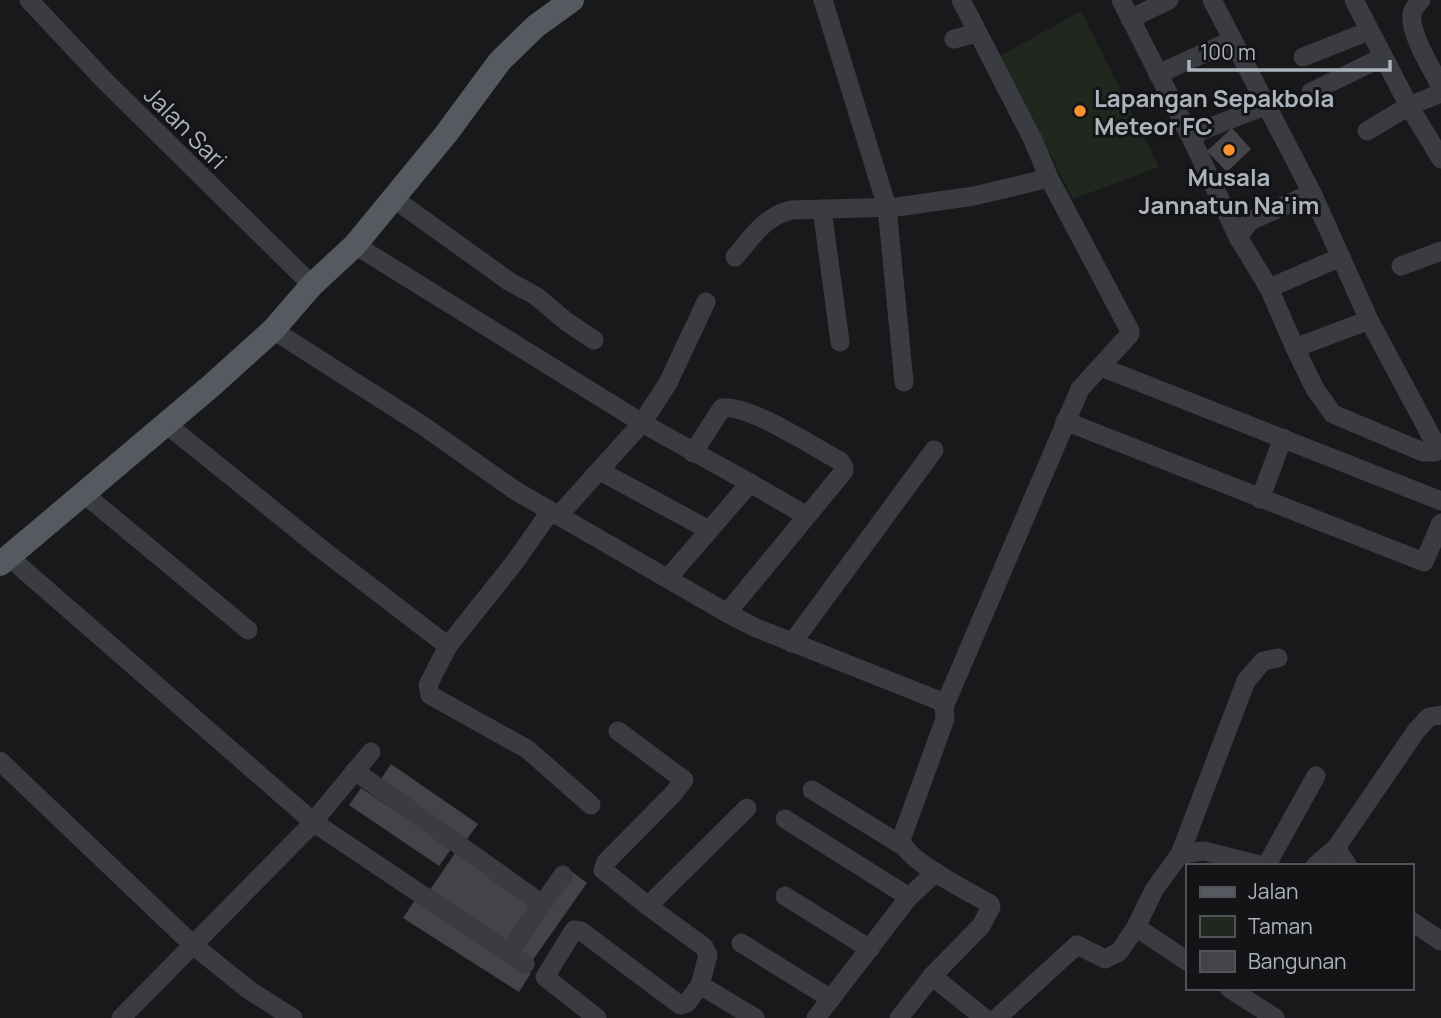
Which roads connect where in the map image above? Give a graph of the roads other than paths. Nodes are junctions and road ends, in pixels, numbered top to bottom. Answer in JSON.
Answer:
{"nodes":[{"id":1,"x":29,"y":0,"type":"edge"},
{"id":2,"x":823,"y":0,"type":"edge"},
{"id":3,"x":961,"y":0,"type":"edge"},
{"id":4,"x":1121,"y":0,"type":"edge"},
{"id":5,"x":1170,"y":0,"type":"edge"},
{"id":6,"x":1212,"y":0,"type":"edge"},
{"id":7,"x":1421,"y":0,"type":"edge"},
{"id":8,"x":569,"y":1,"type":"edge"},
{"id":9,"x":1358,"y":1,"type":"edge"},
{"id":10,"x":1130,"y":19,"type":"junction"},
{"id":11,"x":1369,"y":31,"type":"junction"},
{"id":12,"x":976,"y":33,"type":"junction"},
{"id":13,"x":954,"y":39,"type":"dead end"},
{"id":14,"x":1233,"y":40,"type":"junction"},
{"id":15,"x":1303,"y":57,"type":"dead end"},
{"id":16,"x":1383,"y":57,"type":"junction"},
{"id":17,"x":1158,"y":75,"type":"junction"},
{"id":18,"x":1441,"y":87,"type":"edge"},
{"id":19,"x":1311,"y":92,"type":"dead end"},
{"id":20,"x":1441,"y":93,"type":"edge"},
{"id":21,"x":1265,"y":106,"type":"junction"},
{"id":22,"x":1409,"y":106,"type":"junction"},
{"id":23,"x":1367,"y":131,"type":"dead end"},
{"id":24,"x":1192,"y":142,"type":"junction"},
{"id":25,"x":1441,"y":158,"type":"edge"},
{"id":26,"x":1049,"y":178,"type":"junction"},
{"id":27,"x":1312,"y":192,"type":"junction"},
{"id":28,"x":393,"y":198,"type":"junction"},
{"id":29,"x":887,"y":208,"type":"junction"},
{"id":30,"x":822,"y":209,"type":"junction"},
{"id":31,"x":1238,"y":237,"type":"junction"},
{"id":32,"x":355,"y":245,"type":"junction"},
{"id":33,"x":1441,"y":251,"type":"edge"},
{"id":34,"x":735,"y":257,"type":"dead end"},
{"id":35,"x":1341,"y":257,"type":"junction"},
{"id":36,"x":1401,"y":266,"type":"dead end"},
{"id":37,"x":312,"y":285,"type":"junction"},
{"id":38,"x":1269,"y":288,"type":"junction"},
{"id":39,"x":706,"y":302,"type":"dead end"},
{"id":40,"x":1369,"y":320,"type":"junction"},
{"id":41,"x":273,"y":330,"type":"junction"},
{"id":42,"x":594,"y":340,"type":"dead end"},
{"id":43,"x":840,"y":342,"type":"dead end"},
{"id":44,"x":1294,"y":348,"type":"junction"},
{"id":45,"x":1101,"y":367,"type":"junction"},
{"id":46,"x":904,"y":382,"type":"dead end"},
{"id":47,"x":1065,"y":421,"type":"junction"},
{"id":48,"x":165,"y":423,"type":"junction"},
{"id":49,"x":642,"y":423,"type":"junction"},
{"id":50,"x":1283,"y":438,"type":"junction"},
{"id":51,"x":934,"y":450,"type":"dead end"},
{"id":52,"x":693,"y":453,"type":"junction"},
{"id":53,"x":600,"y":471,"type":"junction"},
{"id":54,"x":750,"y":483,"type":"junction"},
{"id":55,"x":83,"y":492,"type":"junction"},
{"id":56,"x":1261,"y":499,"type":"junction"},
{"id":57,"x":1441,"y":500,"type":"edge"},
{"id":58,"x":554,"y":514,"type":"junction"},
{"id":59,"x":807,"y":516,"type":"junction"},
{"id":60,"x":1441,"y":523,"type":"edge"},
{"id":61,"x":709,"y":530,"type":"junction"},
{"id":62,"x":4,"y":560,"type":"edge"},
{"id":63,"x":668,"y":578,"type":"junction"},
{"id":64,"x":727,"y":613,"type":"junction"},
{"id":65,"x":248,"y":630,"type":"dead end"},
{"id":66,"x":792,"y":643,"type":"junction"},
{"id":67,"x":448,"y":646,"type":"junction"},
{"id":68,"x":1278,"y":658,"type":"dead end"},
{"id":69,"x":944,"y":707,"type":"junction"},
{"id":70,"x":1441,"y":715,"type":"edge"},
{"id":71,"x":618,"y":731,"type":"dead end"},
{"id":72,"x":371,"y":752,"type":"dead end"},
{"id":73,"x":0,"y":761,"type":"edge"},
{"id":74,"x":355,"y":771,"type":"junction"},
{"id":75,"x":1316,"y":776,"type":"dead end"},
{"id":76,"x":812,"y":790,"type":"dead end"},
{"id":77,"x":591,"y":805,"type":"dead end"},
{"id":78,"x":747,"y":808,"type":"dead end"},
{"id":79,"x":785,"y":819,"type":"dead end"},
{"id":80,"x":310,"y":825,"type":"junction"},
{"id":81,"x":903,"y":846,"type":"junction"},
{"id":82,"x":1180,"y":854,"type":"junction"},
{"id":83,"x":1329,"y":860,"type":"edge"},
{"id":84,"x":1257,"y":864,"type":"edge"},
{"id":85,"x":1266,"y":864,"type":"edge"},
{"id":86,"x":936,"y":872,"type":"junction"},
{"id":87,"x":563,"y":875,"type":"dead end"},
{"id":88,"x":785,"y":896,"type":"dead end"},
{"id":89,"x":909,"y":897,"type":"junction"},
{"id":90,"x":542,"y":904,"type":"junction"},
{"id":91,"x":648,"y":906,"type":"junction"},
{"id":92,"x":1413,"y":922,"type":"edge"},
{"id":93,"x":1136,"y":928,"type":"junction"},
{"id":94,"x":1441,"y":941,"type":"edge"},
{"id":95,"x":741,"y":943,"type":"dead end"},
{"id":96,"x":193,"y":945,"type":"junction"},
{"id":97,"x":870,"y":949,"type":"junction"},
{"id":98,"x":508,"y":953,"type":"junction"},
{"id":99,"x":1186,"y":960,"type":"edge"},
{"id":100,"x":525,"y":964,"type":"dead end"},
{"id":101,"x":932,"y":976,"type":"junction"},
{"id":102,"x":700,"y":985,"type":"junction"},
{"id":103,"x":1232,"y":990,"type":"edge"},
{"id":104,"x":831,"y":999,"type":"junction"},
{"id":105,"x":685,"y":1010,"type":"edge"},
{"id":106,"x":121,"y":1018,"type":"edge"},
{"id":107,"x":293,"y":1018,"type":"edge"},
{"id":108,"x":597,"y":1018,"type":"edge"},
{"id":109,"x":755,"y":1018,"type":"edge"},
{"id":110,"x":816,"y":1018,"type":"edge"},
{"id":111,"x":899,"y":1018,"type":"edge"},
{"id":112,"x":984,"y":1018,"type":"edge"},
{"id":113,"x":997,"y":1018,"type":"edge"},
{"id":114,"x":1275,"y":1018,"type":"edge"}],
"edges":[{"from":1,"to":37,"type":"street","name":"Jalan Sari"},
{"from":2,"to":29,"type":"street"},
{"from":3,"to":12,"type":"street"},
{"from":4,"to":10,"type":"street"},
{"from":5,"to":10,"type":"street"},
{"from":6,"to":14,"type":"street"},
{"from":7,"to":18,"type":"street"},
{"from":8,"to":28,"type":"main road"},
{"from":9,"to":11,"type":"street"},
{"from":10,"to":17,"type":"street"},
{"from":11,"to":15,"type":"street"},
{"from":11,"to":16,"type":"street"},
{"from":12,"to":13,"type":"street"},
{"from":12,"to":26,"type":"street"},
{"from":14,"to":17,"type":"street"},
{"from":14,"to":21,"type":"street"},
{"from":16,"to":19,"type":"street"},
{"from":16,"to":22,"type":"street"},
{"from":17,"to":24,"type":"street"},
{"from":20,"to":22,"type":"street"},
{"from":21,"to":24,"type":"street"},
{"from":21,"to":27,"type":"street"},
{"from":22,"to":23,"type":"street"},
{"from":22,"to":25,"type":"street"},
{"from":24,"to":31,"type":"street"},
{"from":26,"to":29,"type":"street"},
{"from":26,"to":45,"type":"street"},
{"from":27,"to":31,"type":"street"},
{"from":27,"to":35,"type":"street"},
{"from":28,"to":32,"type":"main road"},
{"from":28,"to":42,"type":"street"},
{"from":29,"to":30,"type":"street"},
{"from":29,"to":46,"type":"street"},
{"from":30,"to":34,"type":"street"},
{"from":30,"to":43,"type":"street"},
{"from":31,"to":38,"type":"street"},
{"from":32,"to":37,"type":"main road"},
{"from":32,"to":49,"type":"street"},
{"from":33,"to":36,"type":"street"},
{"from":35,"to":38,"type":"street"},
{"from":35,"to":40,"type":"street"},
{"from":37,"to":41,"type":"main road"},
{"from":38,"to":44,"type":"street"},
{"from":39,"to":49,"type":"street"},
{"from":40,"to":44,"type":"street"},
{"from":40,"to":44,"type":"street"},
{"from":41,"to":48,"type":"main road"},
{"from":41,"to":58,"type":"street"},
{"from":45,"to":47,"type":"street"},
{"from":45,"to":50,"type":"street"},
{"from":47,"to":56,"type":"street"},
{"from":47,"to":69,"type":"street"},
{"from":48,"to":55,"type":"main road"},
{"from":48,"to":67,"type":"street"},
{"from":49,"to":52,"type":"street"},
{"from":49,"to":53,"type":"street"},
{"from":50,"to":56,"type":"street"},
{"from":50,"to":57,"type":"street"},
{"from":51,"to":66,"type":"street"},
{"from":52,"to":54,"type":"street"},
{"from":52,"to":59,"type":"street"},
{"from":53,"to":58,"type":"street"},
{"from":53,"to":61,"type":"street"},
{"from":54,"to":59,"type":"street"},
{"from":54,"to":61,"type":"street"},
{"from":55,"to":62,"type":"main road"},
{"from":55,"to":65,"type":"street"},
{"from":56,"to":60,"type":"street"},
{"from":58,"to":63,"type":"street"},
{"from":58,"to":67,"type":"street"},
{"from":59,"to":64,"type":"street"},
{"from":61,"to":63,"type":"street"},
{"from":62,"to":80,"type":"street"},
{"from":63,"to":64,"type":"street"},
{"from":64,"to":66,"type":"street"},
{"from":66,"to":69,"type":"street"},
{"from":67,"to":77,"type":"street"},
{"from":68,"to":82,"type":"street"},
{"from":69,"to":81,"type":"street"},
{"from":70,"to":83,"type":"street"},
{"from":71,"to":91,"type":"street"},
{"from":72,"to":74,"type":"street"},
{"from":73,"to":96,"type":"street"},
{"from":74,"to":80,"type":"street"},
{"from":74,"to":90,"type":"street"},
{"from":75,"to":85,"type":"street"},
{"from":76,"to":81,"type":"street"},
{"from":78,"to":91,"type":"street"},
{"from":79,"to":89,"type":"street"},
{"from":80,"to":96,"type":"street"},
{"from":80,"to":98,"type":"street"},
{"from":81,"to":86,"type":"street"},
{"from":82,"to":84,"type":"street"},
{"from":82,"to":93,"type":"street"},
{"from":86,"to":89,"type":"street"},
{"from":86,"to":101,"type":"street"},
{"from":87,"to":90,"type":"street"},
{"from":88,"to":97,"type":"street"},
{"from":89,"to":97,"type":"street"},
{"from":90,"to":98,"type":"street"},
{"from":91,"to":102,"type":"street"},
{"from":92,"to":94,"type":"street"},
{"from":93,"to":99,"type":"street"},
{"from":93,"to":113,"type":"street"},
{"from":95,"to":104,"type":"street"},
{"from":96,"to":106,"type":"street"},
{"from":96,"to":107,"type":"street"},
{"from":97,"to":104,"type":"street"},
{"from":98,"to":100,"type":"street"},
{"from":101,"to":111,"type":"street"},
{"from":101,"to":112,"type":"street"},
{"from":102,"to":105,"type":"street"},
{"from":102,"to":109,"type":"street"},
{"from":103,"to":114,"type":"street"},
{"from":104,"to":110,"type":"street"},
{"from":105,"to":108,"type":"street"}]}
